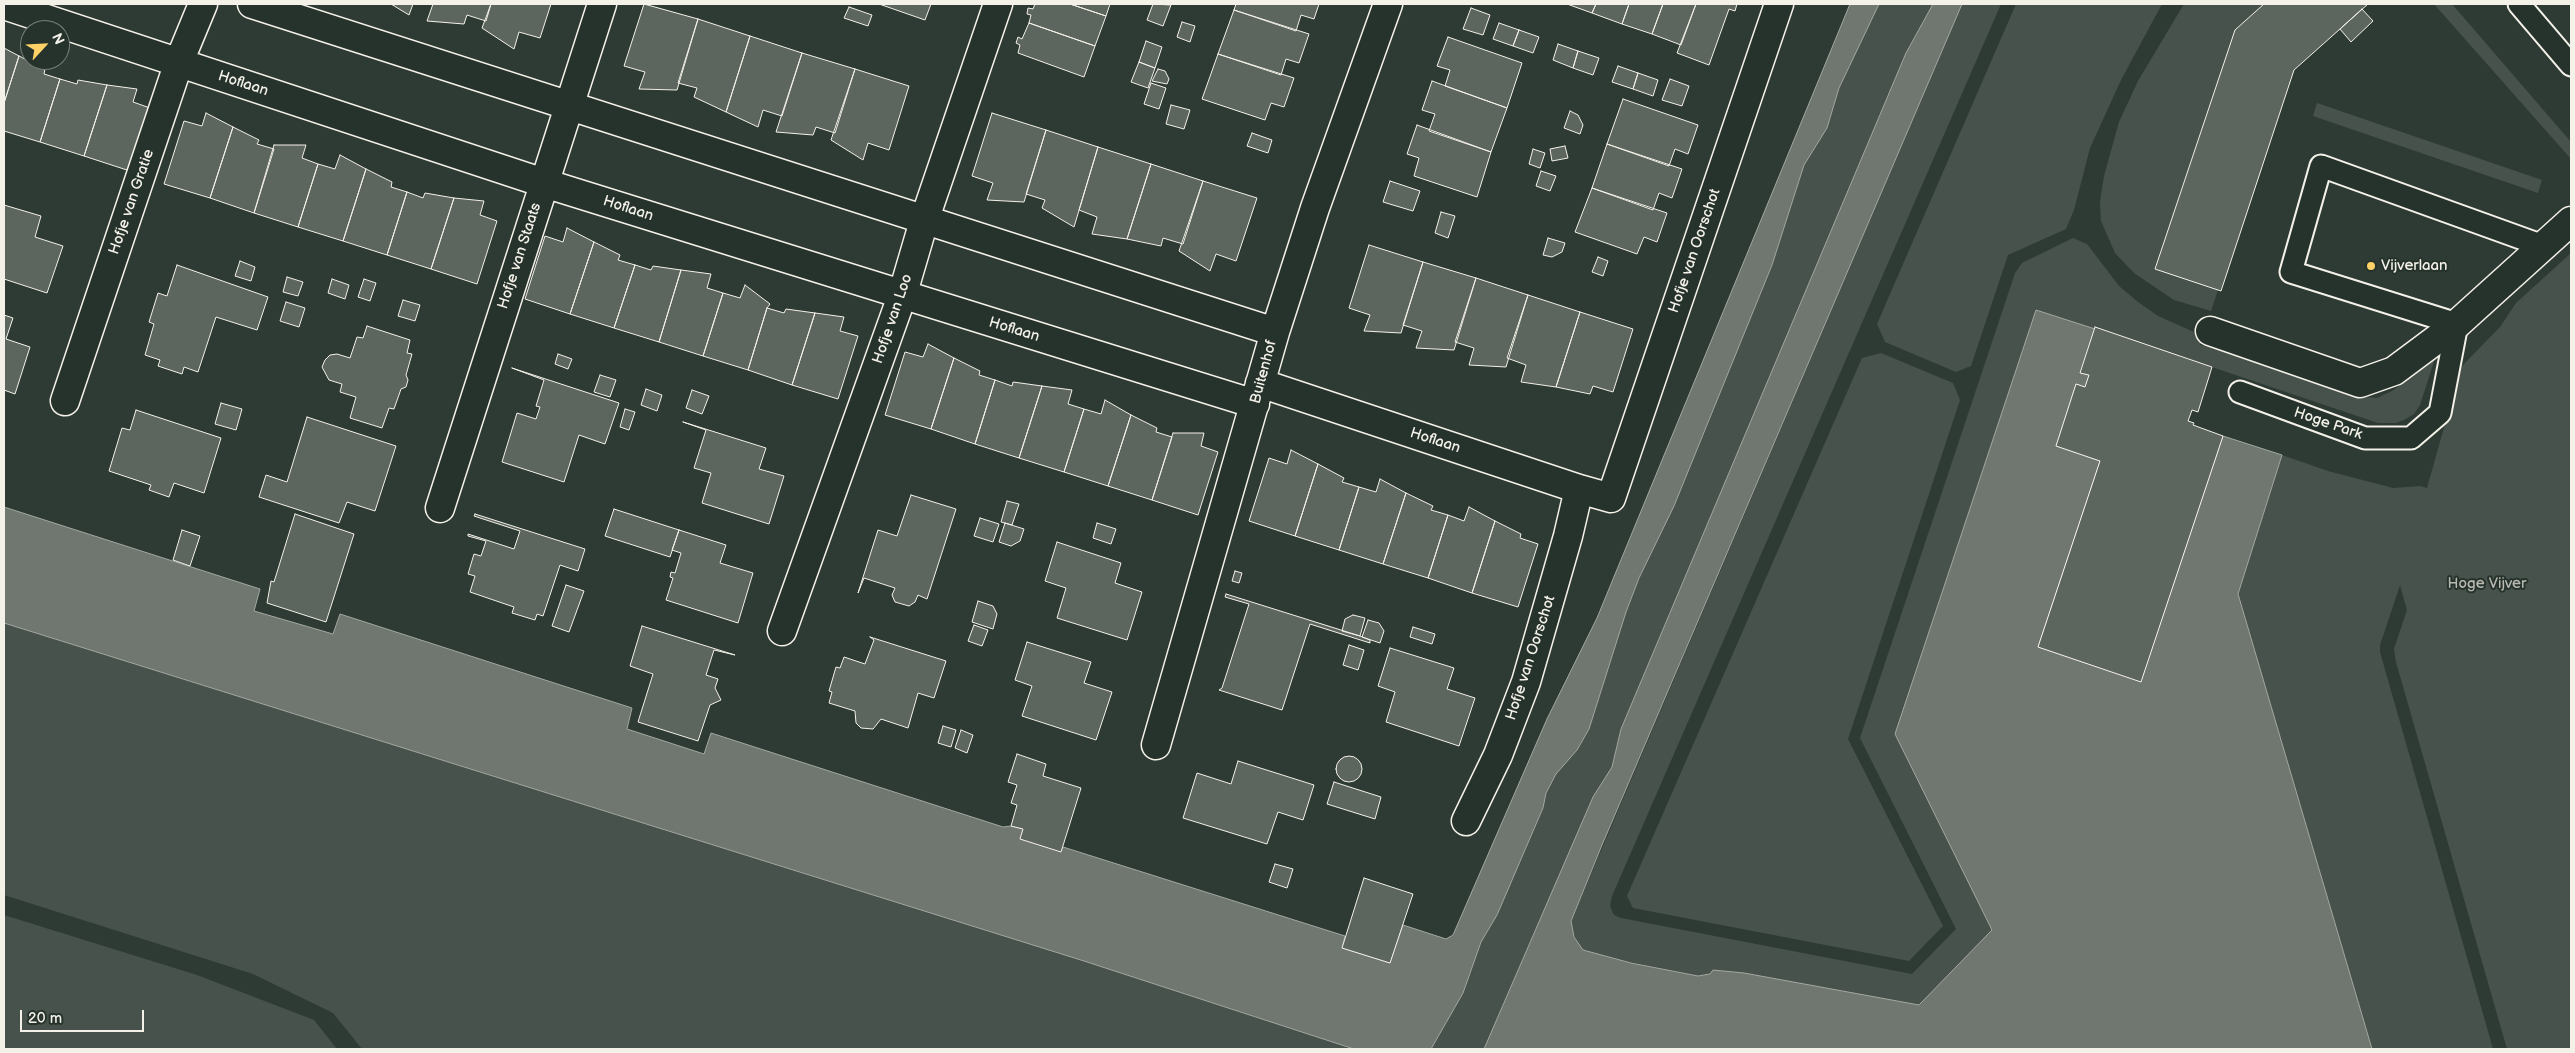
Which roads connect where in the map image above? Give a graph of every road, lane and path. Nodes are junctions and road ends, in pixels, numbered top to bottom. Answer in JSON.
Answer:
{"nodes":[{"id":1,"x":203,"y":4,"type":"edge"},
{"id":2,"x":252,"y":4,"type":"edge"},
{"id":3,"x":602,"y":4,"type":"edge"},
{"id":4,"x":998,"y":4,"type":"edge"},
{"id":5,"x":1388,"y":4,"type":"edge"},
{"id":6,"x":1779,"y":4,"type":"edge"},
{"id":7,"x":2519,"y":4,"type":"edge"},
{"id":8,"x":4,"y":5,"type":"edge"},
{"id":9,"x":179,"y":62,"type":"junction"},
{"id":10,"x":2571,"y":65,"type":"edge"},
{"id":11,"x":568,"y":105,"type":"junction"},
{"id":12,"x":544,"y":183,"type":"junction"},
{"id":13,"x":924,"y":221,"type":"junction"},
{"id":14,"x":2571,"y":221,"type":"edge"},
{"id":15,"x":2543,"y":246,"type":"junction"},
{"id":16,"x":902,"y":296,"type":"junction"},
{"id":17,"x":2457,"y":324,"type":"junction"},
{"id":18,"x":2210,"y":331,"type":"dead end"},
{"id":19,"x":1275,"y":332,"type":"junction"},
{"id":20,"x":2240,"y":392,"type":"dead end"},
{"id":21,"x":1258,"y":394,"type":"junction"},
{"id":22,"x":65,"y":401,"type":"dead end"},
{"id":23,"x":1579,"y":489,"type":"junction"},
{"id":24,"x":1611,"y":498,"type":"joint"},
{"id":25,"x":440,"y":508,"type":"dead end"},
{"id":26,"x":782,"y":631,"type":"dead end"},
{"id":27,"x":1156,"y":745,"type":"dead end"},
{"id":28,"x":1466,"y":821,"type":"dead end"}],
"edges":[{"from":1,"to":9,"type":"street","name":"Hofje van Gratie"},
{"from":2,"to":11,"type":"street"},
{"from":3,"to":11,"type":"street","name":"Hofje van Staats"},
{"from":4,"to":13,"type":"street","name":"Hofje van Loo"},
{"from":5,"to":19,"type":"street","name":"Buitenhof"},
{"from":6,"to":24,"type":"street","name":"Hofje van Oorschot"},
{"from":7,"to":10,"type":"lane"},
{"from":8,"to":9,"type":"street","name":"Hoflaan"},
{"from":9,"to":12,"type":"street","name":"Hoflaan"},
{"from":9,"to":22,"type":"street","name":"Hofje van Gratie"},
{"from":11,"to":12,"type":"street","name":"Hofje van Staats"},
{"from":11,"to":13,"type":"street"},
{"from":12,"to":16,"type":"street","name":"Hoflaan"},
{"from":12,"to":25,"type":"street","name":"Hofje van Staats"},
{"from":13,"to":16,"type":"street","name":"Hofje van Loo"},
{"from":13,"to":19,"type":"street"},
{"from":14,"to":15,"type":"street"},
{"from":15,"to":17,"type":"street"},
{"from":15,"to":17,"type":"lane"},
{"from":16,"to":21,"type":"street","name":"Hoflaan"},
{"from":16,"to":26,"type":"street","name":"Hofje van Loo"},
{"from":17,"to":18,"type":"street"},
{"from":17,"to":20,"type":"lane","name":"Hoge Park"},
{"from":19,"to":21,"type":"street","name":"Buitenhof"},
{"from":21,"to":23,"type":"street","name":"Hoflaan"},
{"from":21,"to":27,"type":"street","name":"Buitenhof"},
{"from":23,"to":24,"type":"street","name":"Hoflaan"},
{"from":23,"to":28,"type":"street","name":"Hofje van Oorschot"}]}
